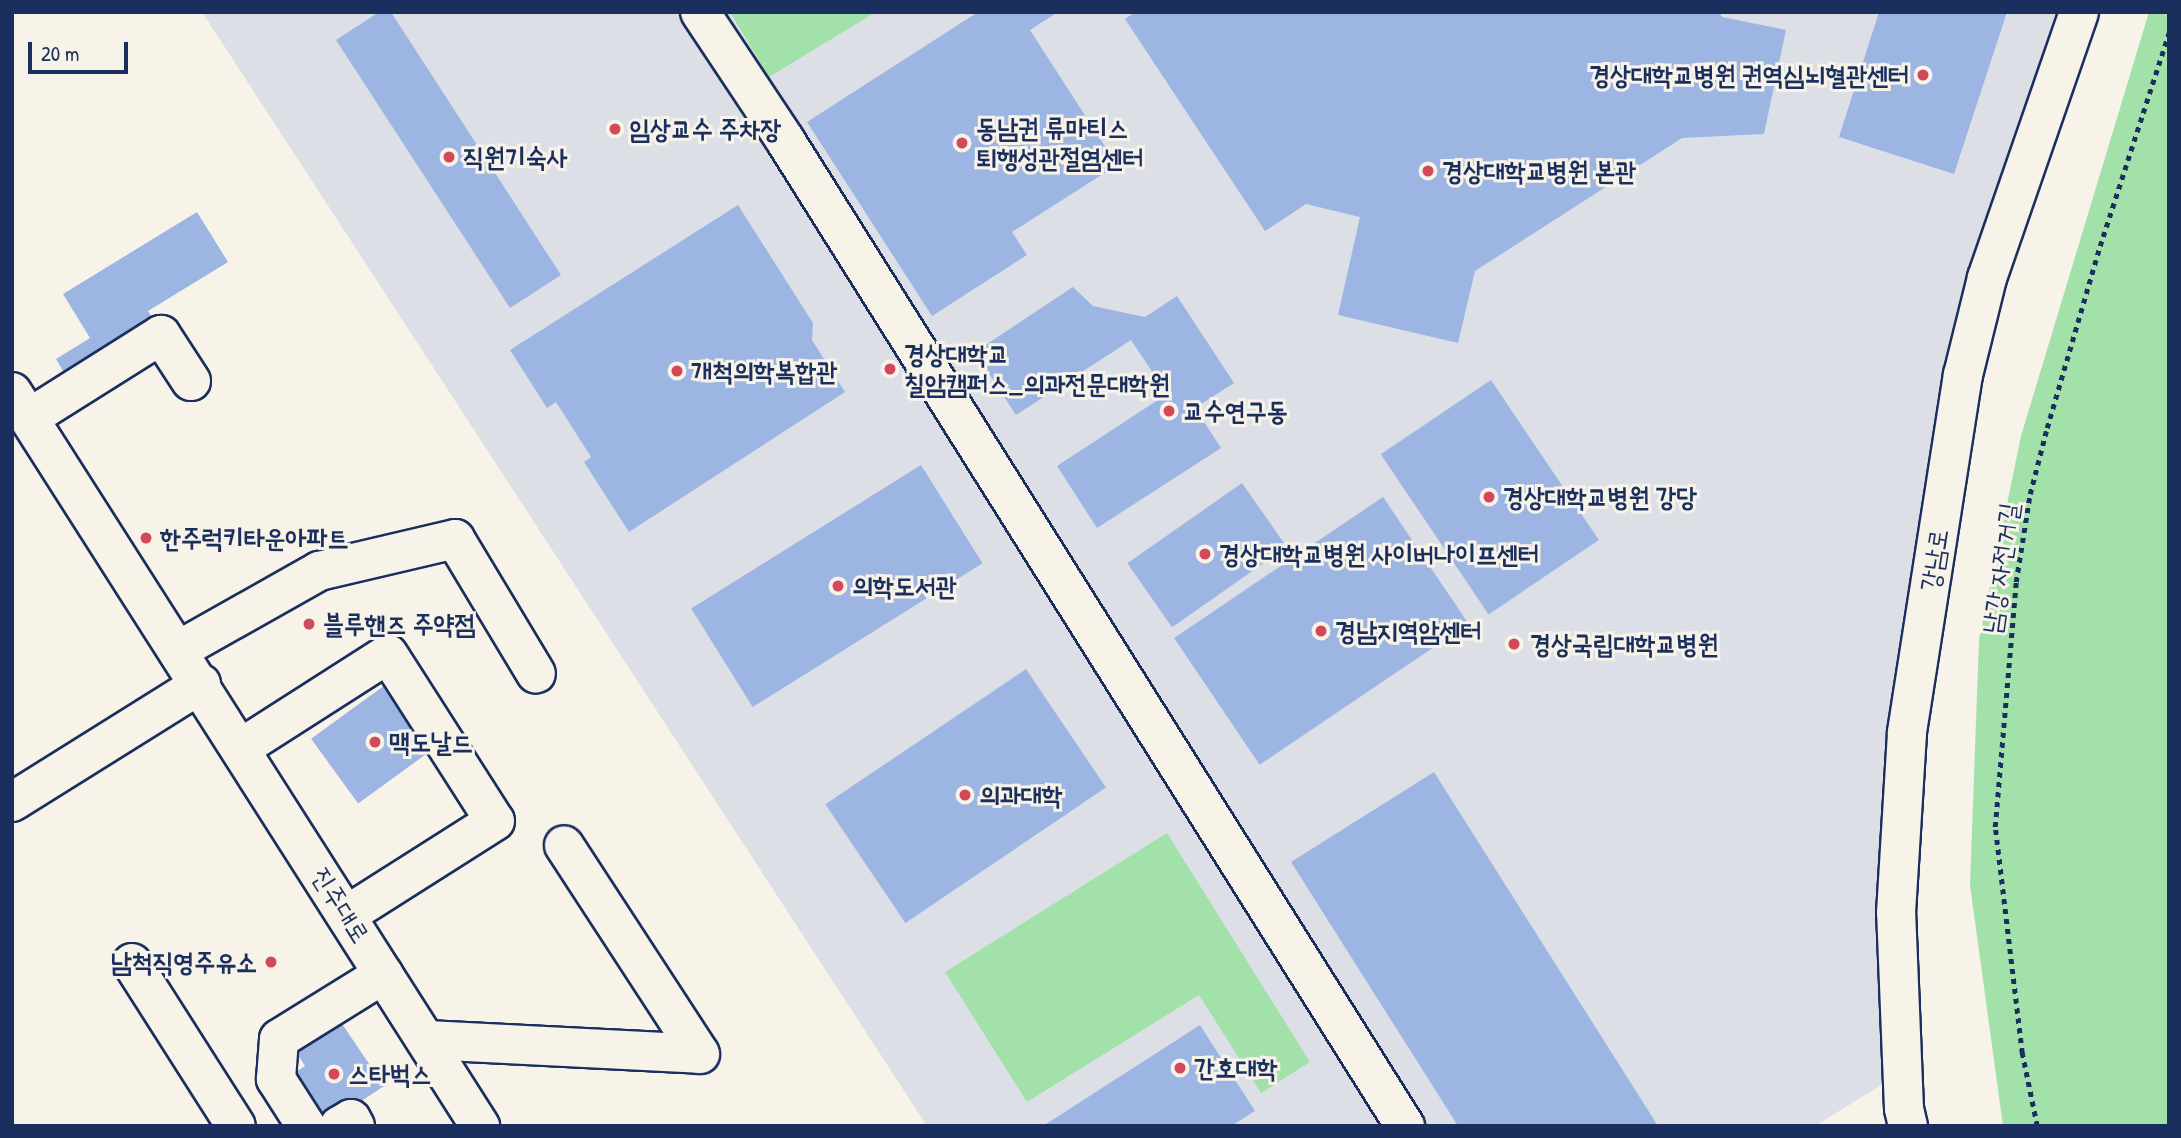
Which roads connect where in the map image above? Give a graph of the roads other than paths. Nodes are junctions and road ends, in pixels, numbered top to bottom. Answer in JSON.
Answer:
{"nodes":[{"id":1,"x":699,"y":12,"type":"edge"},
{"id":2,"x":2079,"y":12,"type":"edge"},
{"id":3,"x":191,"y":381,"type":"dead end"},
{"id":4,"x":21,"y":405,"type":"edge"},
{"id":5,"x":179,"y":650,"type":"junction"},
{"id":6,"x":536,"y":674,"type":"dead end"},
{"id":7,"x":201,"y":684,"type":"junction"},
{"id":8,"x":241,"y":748,"type":"junction"},
{"id":9,"x":12,"y":802,"type":"edge"},
{"id":10,"x":564,"y":845,"type":"dead end"},
{"id":11,"x":347,"y":915,"type":"junction"},
{"id":12,"x":132,"y":963,"type":"dead end"},
{"id":13,"x":384,"y":974,"type":"junction"},
{"id":14,"x":426,"y":1040,"type":"junction"},
{"id":15,"x":1896,"y":1120,"type":"edge"},
{"id":16,"x":236,"y":1126,"type":"edge"},
{"id":17,"x":306,"y":1126,"type":"edge"},
{"id":18,"x":339,"y":1126,"type":"edge"},
{"id":19,"x":355,"y":1126,"type":"edge"},
{"id":20,"x":480,"y":1126,"type":"edge"},
{"id":21,"x":1405,"y":1126,"type":"edge"}],
"edges":[{"from":1,"to":21,"type":"street"},
{"from":2,"to":15,"type":"street","name":"강남로"},
{"from":3,"to":4,"type":"street"},
{"from":4,"to":5,"type":"street","name":"진주대로"},
{"from":5,"to":6,"type":"street"},
{"from":5,"to":7,"type":"street","name":"진주대로"},
{"from":7,"to":8,"type":"street","name":"진주대로"},
{"from":7,"to":9,"type":"street"},
{"from":8,"to":11,"type":"street","name":"진주대로"},
{"from":8,"to":11,"type":"street"},
{"from":10,"to":14,"type":"street"},
{"from":11,"to":13,"type":"street","name":"진주대로"},
{"from":12,"to":16,"type":"street"},
{"from":13,"to":14,"type":"street","name":"진주대로"},
{"from":13,"to":17,"type":"street"},
{"from":14,"to":20,"type":"street","name":"진주대로"},
{"from":18,"to":19,"type":"street"}]}
